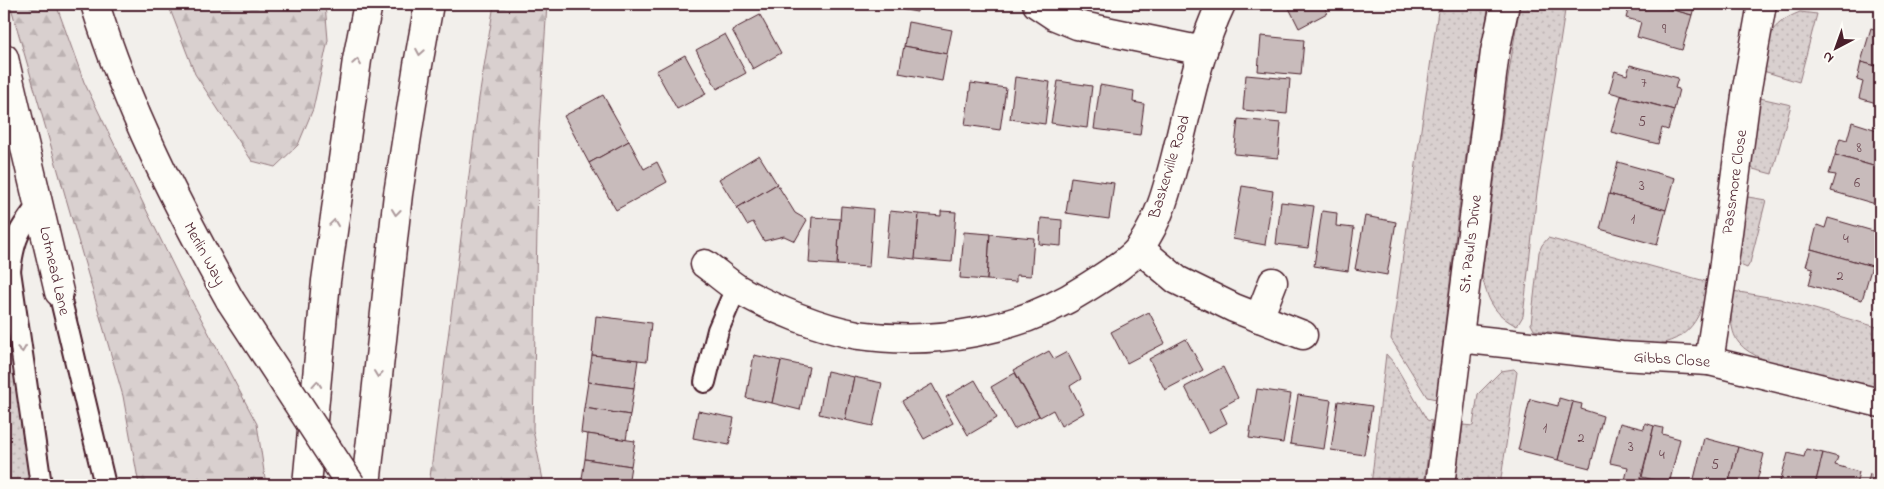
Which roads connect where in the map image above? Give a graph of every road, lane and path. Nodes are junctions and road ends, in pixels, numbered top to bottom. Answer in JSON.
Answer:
{"nodes":[{"id":1,"x":95,"y":4,"type":"edge"},
{"id":2,"x":368,"y":4,"type":"edge"},
{"id":3,"x":429,"y":4,"type":"edge"},
{"id":4,"x":1037,"y":4,"type":"edge"},
{"id":5,"x":1221,"y":4,"type":"edge"},
{"id":6,"x":1504,"y":4,"type":"edge"},
{"id":7,"x":1762,"y":4,"type":"edge"},
{"id":8,"x":1203,"y":51,"type":"junction"},
{"id":9,"x":4,"y":58,"type":"edge"},
{"id":10,"x":39,"y":204,"type":"junction"},
{"id":11,"x":1140,"y":248,"type":"junction"},
{"id":12,"x":705,"y":264,"type":"dead end"},
{"id":13,"x":1273,"y":282,"type":"dead end"},
{"id":14,"x":736,"y":288,"type":"junction"},
{"id":15,"x":59,"y":292,"type":"joint"},
{"id":16,"x":1259,"y":318,"type":"junction"},
{"id":17,"x":1303,"y":335,"type":"dead end"},
{"id":18,"x":1460,"y":338,"type":"junction"},
{"id":19,"x":1709,"y":361,"type":"junction"},
{"id":20,"x":704,"y":382,"type":"dead end"},
{"id":21,"x":1880,"y":403,"type":"edge"},
{"id":22,"x":41,"y":485,"type":"edge"},
{"id":23,"x":105,"y":485,"type":"edge"},
{"id":24,"x":307,"y":485,"type":"edge"},
{"id":25,"x":351,"y":485,"type":"edge"},
{"id":26,"x":366,"y":485,"type":"edge"},
{"id":27,"x":1440,"y":485,"type":"edge"}],
"edges":[{"from":1,"to":25,"type":"main road","name":"Merlin Way","bridge":true},
{"from":24,"to":2,"type":"main road","one_way":true},
{"from":3,"to":26,"type":"main road","one_way":true},
{"from":4,"to":8,"type":"main road"},
{"from":5,"to":8,"type":"main road","name":"Baskerville Road"},
{"from":6,"to":18,"type":"main road","name":"St. Paul's Drive"},
{"from":7,"to":19,"type":"main road","name":"Passmore Close"},
{"from":8,"to":11,"type":"main road","name":"Baskerville Road"},
{"from":9,"to":10,"type":"main road","name":"Lotmead Lane"},
{"from":10,"to":15,"type":"main road","name":"Lotmead Lane"},
{"from":10,"to":22,"type":"lane","one_way":true},
{"from":11,"to":14,"type":"main road","name":"Baskerville Road"},
{"from":11,"to":16,"type":"main road"},
{"from":12,"to":14,"type":"main road","name":"Baskerville Road"},
{"from":13,"to":16,"type":"main road"},
{"from":14,"to":20,"type":"lane"},
{"from":15,"to":23,"type":"lane","name":"Lotmead Lane"},
{"from":16,"to":17,"type":"main road"},
{"from":18,"to":19,"type":"main road","name":"Gibbs Close"},
{"from":18,"to":27,"type":"main road","name":"St. Paul's Drive"},
{"from":19,"to":21,"type":"main road","name":"Gibbs Close"}]}
